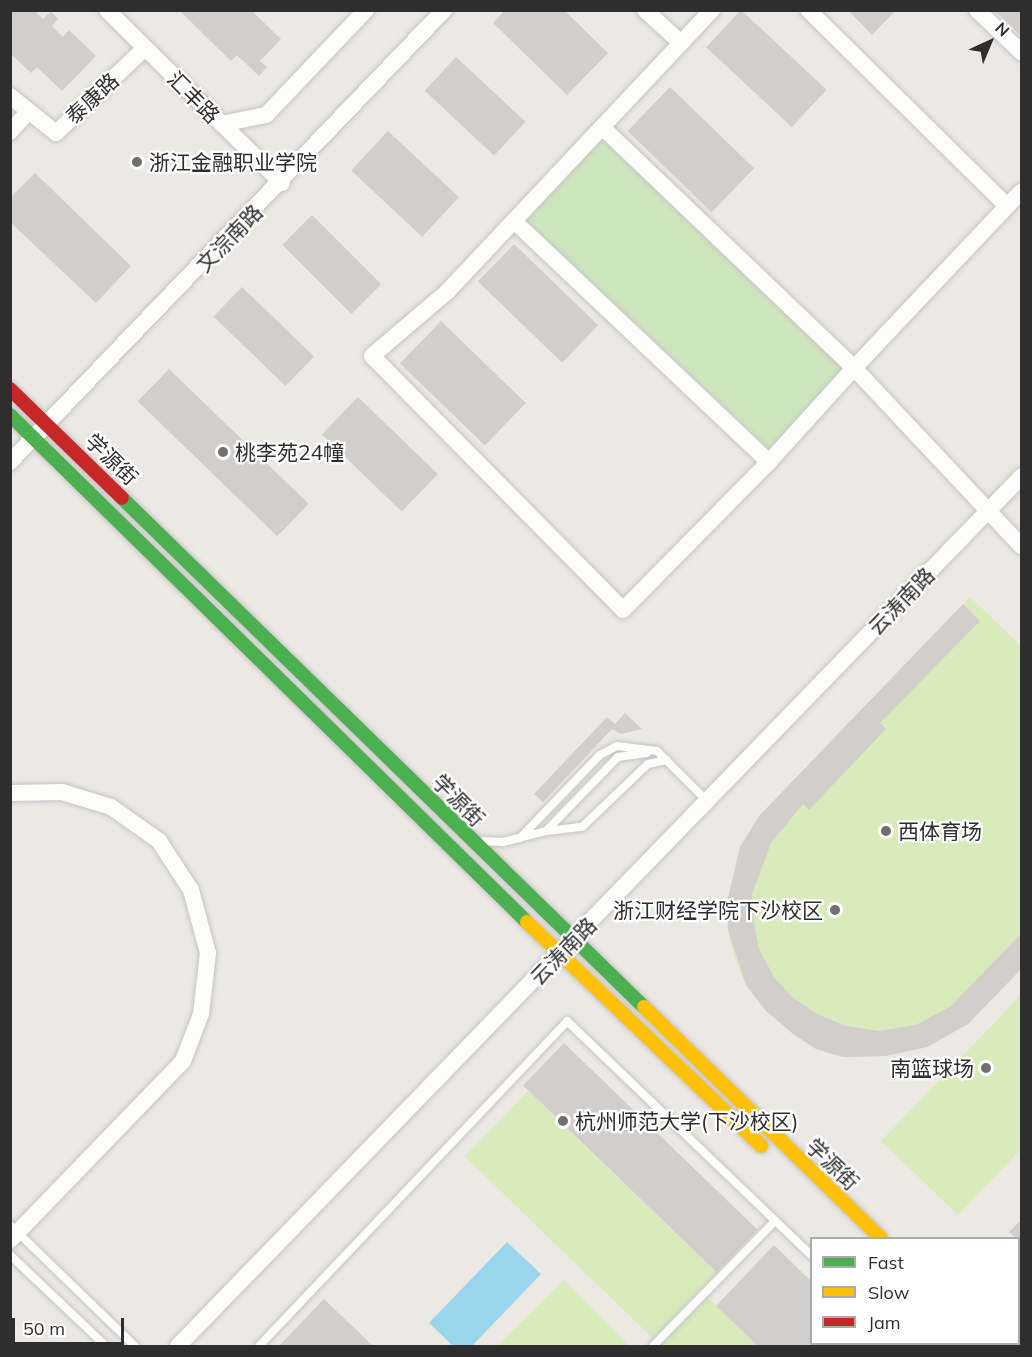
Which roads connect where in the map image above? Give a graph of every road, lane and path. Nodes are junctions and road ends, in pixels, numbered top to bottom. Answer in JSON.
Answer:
{"nodes":[{"id":1,"x":107,"y":10,"type":"edge"},
{"id":2,"x":343,"y":10,"type":"edge"},
{"id":3,"x":444,"y":10,"type":"edge"},
{"id":4,"x":645,"y":10,"type":"edge"},
{"id":5,"x":712,"y":10,"type":"edge"},
{"id":6,"x":808,"y":10,"type":"edge"},
{"id":7,"x":977,"y":10,"type":"edge"},
{"id":8,"x":362,"y":15,"type":"edge"},
{"id":9,"x":681,"y":43,"type":"junction"},
{"id":10,"x":145,"y":48,"type":"junction"},
{"id":11,"x":1022,"y":53,"type":"edge"},
{"id":12,"x":10,"y":96,"type":"edge"},
{"id":13,"x":28,"y":112,"type":"junction"},
{"id":14,"x":222,"y":124,"type":"junction"},
{"id":15,"x":602,"y":127,"type":"junction"},
{"id":16,"x":10,"y":132,"type":"edge"},
{"id":17,"x":282,"y":183,"type":"junction"},
{"id":18,"x":1022,"y":191,"type":"edge"},
{"id":19,"x":1007,"y":207,"type":"junction"},
{"id":20,"x":514,"y":221,"type":"junction"},
{"id":21,"x":854,"y":368,"type":"junction"},
{"id":22,"x":10,"y":389,"type":"edge"},
{"id":23,"x":10,"y":415,"type":"edge"},
{"id":24,"x":47,"y":425,"type":"junction"},
{"id":25,"x":34,"y":438,"type":"junction"},
{"id":26,"x":10,"y":462,"type":"edge"},
{"id":27,"x":769,"y":462,"type":"junction"},
{"id":28,"x":1022,"y":476,"type":"edge"},
{"id":29,"x":986,"y":512,"type":"junction"},
{"id":30,"x":1022,"y":547,"type":"edge"},
{"id":31,"x":667,"y":760,"type":"junction"},
{"id":32,"x":10,"y":793,"type":"edge"},
{"id":33,"x":708,"y":802,"type":"junction"},
{"id":34,"x":546,"y":831,"type":"junction"},
{"id":35,"x":465,"y":835,"type":"junction"},
{"id":36,"x":520,"y":838,"type":"junction"},
{"id":37,"x":573,"y":941,"type":"junction"},
{"id":38,"x":560,"y":955,"type":"junction"},
{"id":39,"x":773,"y":1157,"type":"dead end"},
{"id":40,"x":775,"y":1221,"type":"junction"},
{"id":41,"x":13,"y":1233,"type":"edge"},
{"id":42,"x":879,"y":1237,"type":"edge"},
{"id":43,"x":810,"y":1254,"type":"edge"},
{"id":44,"x":10,"y":1255,"type":"edge"},
{"id":45,"x":106,"y":1347,"type":"edge"},
{"id":46,"x":135,"y":1347,"type":"edge"},
{"id":47,"x":178,"y":1347,"type":"edge"},
{"id":48,"x":259,"y":1347,"type":"edge"},
{"id":49,"x":653,"y":1347,"type":"edge"}],
"edges":[{"from":1,"to":10,"type":"street","name":"汇丰路"},
{"from":2,"to":8,"type":"street"},
{"from":3,"to":17,"type":"street","name":"文淙南路"},
{"from":4,"to":9,"type":"street"},
{"from":5,"to":9,"type":"street"},
{"from":6,"to":19,"type":"street"},
{"from":7,"to":11,"type":"street"},
{"from":8,"to":14,"type":"street"},
{"from":9,"to":15,"type":"street"},
{"from":10,"to":13,"type":"street","name":"泰康路"},
{"from":10,"to":14,"type":"street","name":"汇丰路"},
{"from":12,"to":13,"type":"street","name":"泰康路"},
{"from":13,"to":16,"type":"street"},
{"from":14,"to":17,"type":"street","name":"汇丰路"},
{"from":15,"to":20,"type":"street"},
{"from":15,"to":21,"type":"street"},
{"from":17,"to":24,"type":"street","name":"文淙南路"},
{"from":18,"to":19,"type":"street"},
{"from":19,"to":21,"type":"street"},
{"from":20,"to":27,"type":"street"},
{"from":20,"to":27,"type":"street"},
{"from":21,"to":27,"type":"street"},
{"from":21,"to":29,"type":"street"},
{"from":22,"to":24,"type":"main road","name":"学源街"},
{"from":23,"to":25,"type":"main road"},
{"from":24,"to":25,"type":"street","name":"文淙南路"},
{"from":24,"to":35,"type":"main road","name":"学源街"},
{"from":25,"to":26,"type":"street","name":"文淙南路"},
{"from":25,"to":38,"type":"main road"},
{"from":28,"to":29,"type":"street","name":"云涛南路"},
{"from":29,"to":30,"type":"street"},
{"from":29,"to":33,"type":"street","name":"云涛南路"},
{"from":31,"to":33,"type":"lane"},
{"from":31,"to":34,"type":"lane"},
{"from":31,"to":34,"type":"lane"},
{"from":31,"to":36,"type":"lane"},
{"from":32,"to":41,"type":"street"},
{"from":33,"to":37,"type":"street","name":"云涛南路"},
{"from":34,"to":36,"type":"lane"},
{"from":35,"to":36,"type":"lane"},
{"from":35,"to":37,"type":"main road","name":"学源街"},
{"from":37,"to":38,"type":"street","name":"云涛南路"},
{"from":37,"to":42,"type":"main road","name":"学源街"},
{"from":38,"to":39,"type":"main road"},
{"from":38,"to":47,"type":"street","name":"云涛南路"},
{"from":40,"to":43,"type":"lane"},
{"from":40,"to":48,"type":"lane"},
{"from":40,"to":49,"type":"lane"},
{"from":41,"to":46,"type":"lane"},
{"from":44,"to":45,"type":"lane"}]}
